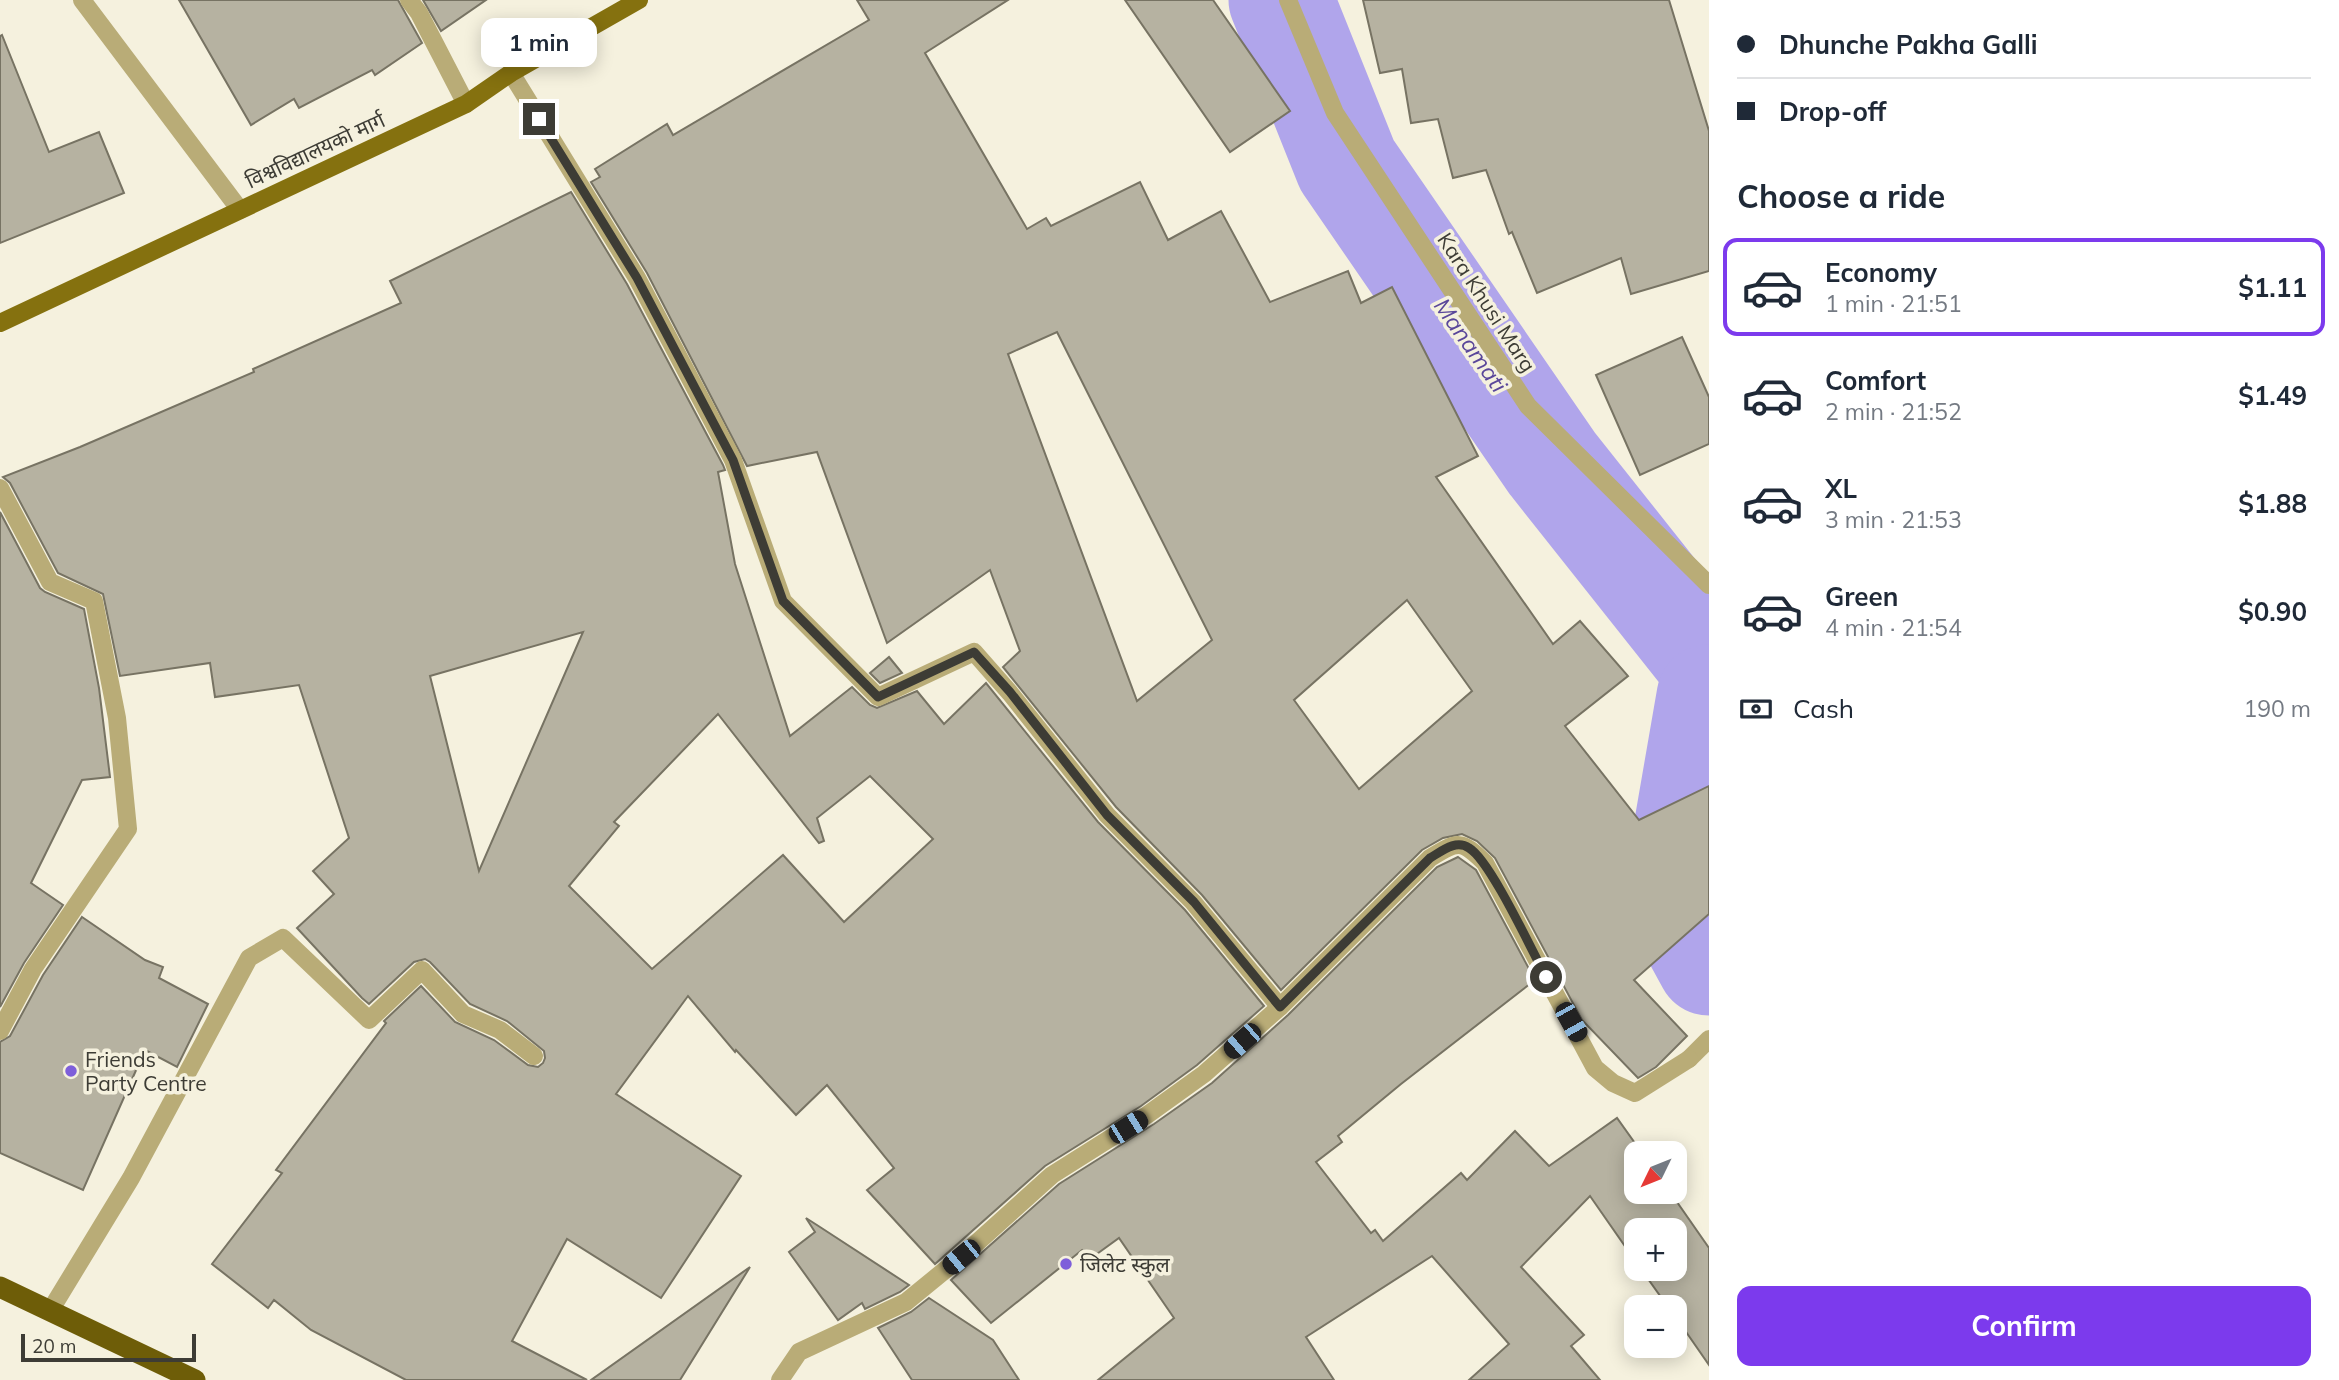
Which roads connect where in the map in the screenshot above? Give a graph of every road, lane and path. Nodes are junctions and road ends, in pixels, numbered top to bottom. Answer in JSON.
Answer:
{"nodes":[{"id":1,"x":82,"y":0,"type":"edge"},
{"id":2,"x":409,"y":0,"type":"edge"},
{"id":3,"x":639,"y":0,"type":"edge"},
{"id":4,"x":1288,"y":0,"type":"edge"},
{"id":5,"x":511,"y":73,"type":"junction"},
{"id":6,"x":466,"y":104,"type":"junction"},
{"id":7,"x":240,"y":210,"type":"junction"},
{"id":8,"x":0,"y":323,"type":"edge"},
{"id":9,"x":0,"y":488,"type":"edge"},
{"id":10,"x":1709,"y":585,"type":"edge"},
{"id":11,"x":1280,"y":1007,"type":"junction"},
{"id":12,"x":0,"y":1031,"type":"edge"},
{"id":13,"x":1709,"y":1040,"type":"edge"},
{"id":14,"x":534,"y":1056,"type":"dead end"},
{"id":15,"x":0,"y":1287,"type":"edge"},
{"id":16,"x":50,"y":1311,"type":"junction"},
{"id":17,"x":195,"y":1380,"type":"edge"},
{"id":18,"x":780,"y":1380,"type":"edge"}],
"edges":[{"from":1,"to":7,"type":"street"},
{"from":2,"to":6,"type":"street"},
{"from":3,"to":5,"type":"main road","name":"विश्वविद्यालयको मार्ग"},
{"from":4,"to":10,"type":"street","name":"Kara Khusi Marg"},
{"from":5,"to":6,"type":"main road","name":"विश्वविद्यालयको मार्ग"},
{"from":5,"to":11,"type":"street"},
{"from":6,"to":7,"type":"main road","name":"विश्वविद्यालयको मार्ग"},
{"from":7,"to":8,"type":"main road","name":"विश्वविद्यालयको मार्ग"},
{"from":9,"to":12,"type":"street"},
{"from":11,"to":13,"type":"street"},
{"from":11,"to":18,"type":"street"},
{"from":14,"to":16,"type":"street"},
{"from":15,"to":16,"type":"highway"},
{"from":16,"to":17,"type":"highway"}]}
